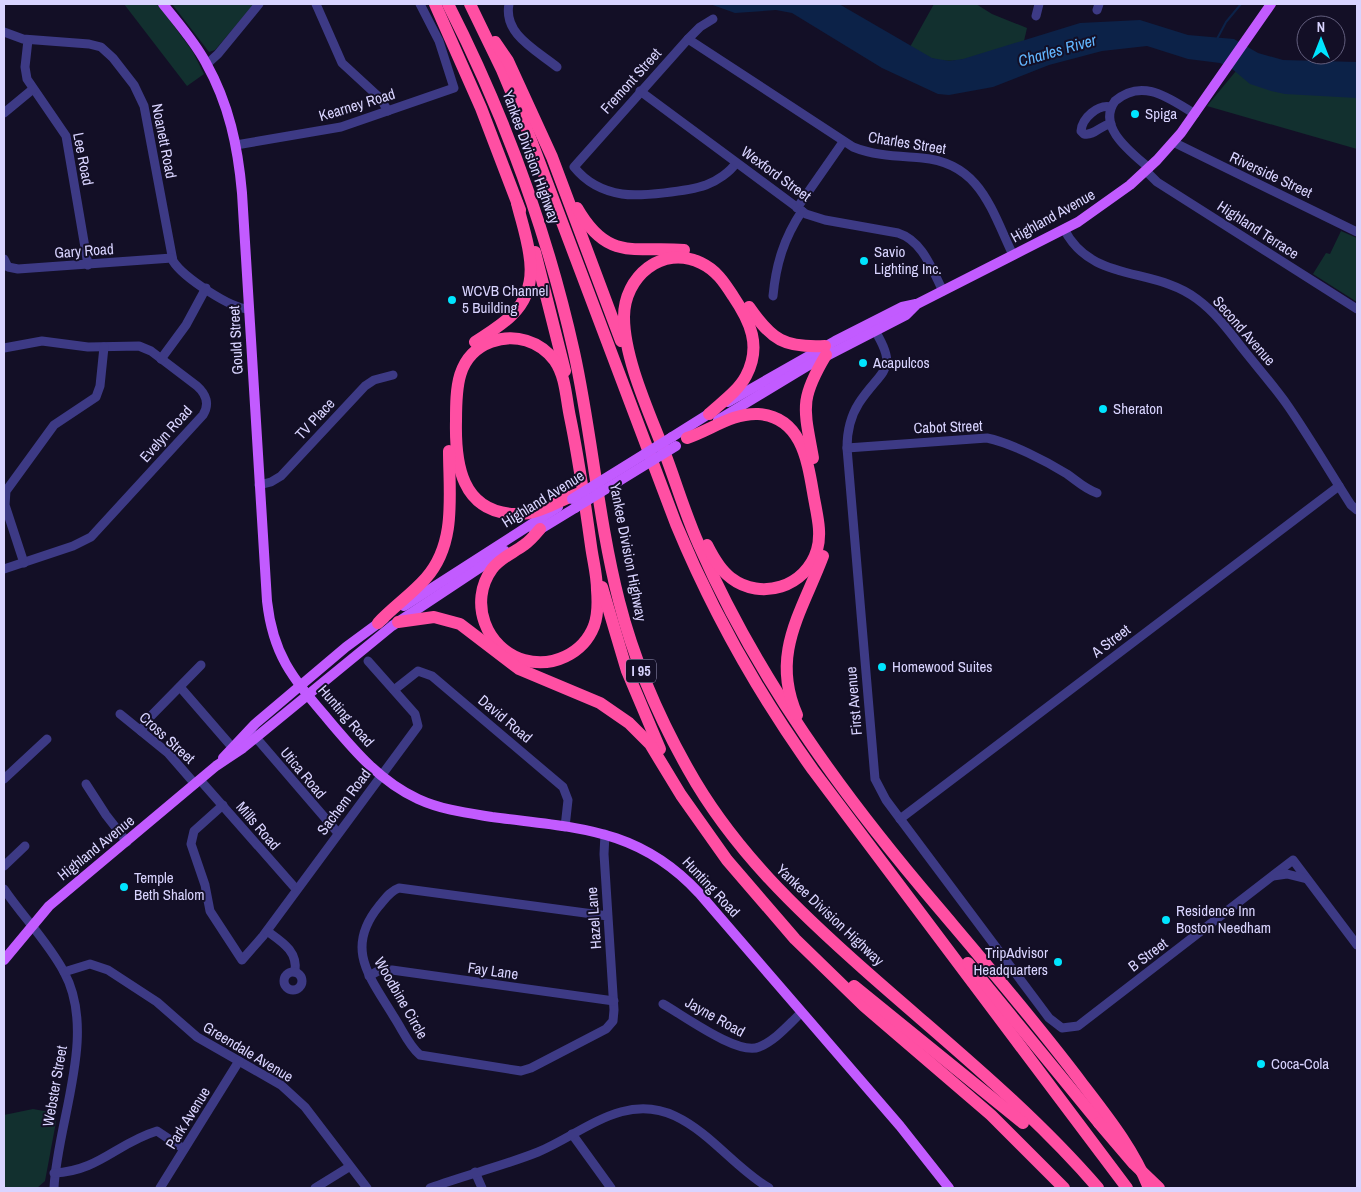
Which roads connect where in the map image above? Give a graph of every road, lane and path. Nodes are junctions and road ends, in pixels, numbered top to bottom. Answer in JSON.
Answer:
{"nodes":[{"id":1,"x":163,"y":4,"type":"edge"},
{"id":2,"x":259,"y":4,"type":"edge"},
{"id":3,"x":316,"y":4,"type":"edge"},
{"id":4,"x":420,"y":4,"type":"edge"},
{"id":5,"x":435,"y":4,"type":"edge"},
{"id":6,"x":448,"y":4,"type":"edge"},
{"id":7,"x":509,"y":4,"type":"edge"},
{"id":8,"x":1039,"y":4,"type":"edge"},
{"id":9,"x":1271,"y":4,"type":"edge"},
{"id":10,"x":473,"y":9,"type":"edge"},
{"id":11,"x":1036,"y":16,"type":"dead end"},
{"id":12,"x":713,"y":19,"type":"dead end"},
{"id":13,"x":4,"y":32,"type":"edge"},
{"id":14,"x":688,"y":39,"type":"junction"},
{"id":15,"x":28,"y":40,"type":"junction"},
{"id":16,"x":207,"y":64,"type":"junction"},
{"id":17,"x":557,"y":67,"type":"dead end"},
{"id":18,"x":34,"y":89,"type":"junction"},
{"id":19,"x":640,"y":91,"type":"junction"},
{"id":20,"x":1111,"y":107,"type":"junction"},
{"id":21,"x":388,"y":111,"type":"junction"},
{"id":22,"x":4,"y":113,"type":"edge"},
{"id":23,"x":1195,"y":114,"type":"junction"},
{"id":24,"x":1111,"y":124,"type":"junction"},
{"id":25,"x":843,"y":142,"type":"junction"},
{"id":26,"x":1173,"y":142,"type":"junction"},
{"id":27,"x":236,"y":145,"type":"junction"},
{"id":28,"x":736,"y":162,"type":"junction"},
{"id":29,"x":1148,"y":170,"type":"junction"},
{"id":30,"x":560,"y":175,"type":"junction"},
{"id":31,"x":517,"y":203,"type":"junction"},
{"id":32,"x":800,"y":209,"type":"junction"},
{"id":33,"x":1064,"y":229,"type":"junction"},
{"id":34,"x":1357,"y":232,"type":"edge"},
{"id":35,"x":1013,"y":255,"type":"junction"},
{"id":36,"x":172,"y":258,"type":"junction"},
{"id":37,"x":4,"y":259,"type":"edge"},
{"id":38,"x":88,"y":265,"type":"junction"},
{"id":39,"x":206,"y":288,"type":"junction"},
{"id":40,"x":942,"y":291,"type":"junction"},
{"id":41,"x":773,"y":296,"type":"dead end"},
{"id":42,"x":249,"y":309,"type":"junction"},
{"id":43,"x":1357,"y":309,"type":"edge"},
{"id":44,"x":872,"y":327,"type":"junction"},
{"id":45,"x":104,"y":347,"type":"junction"},
{"id":46,"x":4,"y":348,"type":"edge"},
{"id":47,"x":826,"y":351,"type":"junction"},
{"id":48,"x":161,"y":359,"type":"junction"},
{"id":49,"x":393,"y":375,"type":"dead end"},
{"id":50,"x":637,"y":380,"type":"junction"},
{"id":51,"x":709,"y":414,"type":"junction"},
{"id":52,"x":574,"y":433,"type":"junction"},
{"id":53,"x":688,"y":438,"type":"junction"},
{"id":54,"x":674,"y":441,"type":"junction"},
{"id":55,"x":847,"y":448,"type":"junction"},
{"id":56,"x":669,"y":464,"type":"junction"},
{"id":57,"x":260,"y":485,"type":"junction"},
{"id":58,"x":1339,"y":486,"type":"junction"},
{"id":59,"x":1096,"y":493,"type":"dead end"},
{"id":60,"x":575,"y":499,"type":"junction"},
{"id":61,"x":1357,"y":510,"type":"edge"},
{"id":62,"x":589,"y":522,"type":"junction"},
{"id":63,"x":540,"y":530,"type":"junction"},
{"id":64,"x":24,"y":562,"type":"junction"},
{"id":65,"x":4,"y":569,"type":"edge"},
{"id":66,"x":398,"y":622,"type":"junction"},
{"id":67,"x":378,"y":623,"type":"junction"},
{"id":68,"x":368,"y":661,"type":"dead end"},
{"id":69,"x":200,"y":665,"type":"dead end"},
{"id":70,"x":300,"y":686,"type":"junction"},
{"id":71,"x":180,"y":687,"type":"junction"},
{"id":72,"x":394,"y":690,"type":"junction"},
{"id":73,"x":307,"y":694,"type":"junction"},
{"id":74,"x":120,"y":714,"type":"dead end"},
{"id":75,"x":141,"y":731,"type":"junction"},
{"id":76,"x":252,"y":734,"type":"junction"},
{"id":77,"x":48,"y":739,"type":"dead end"},
{"id":78,"x":232,"y":746,"type":"junction"},
{"id":79,"x":827,"y":764,"type":"junction"},
{"id":80,"x":216,"y":766,"type":"junction"},
{"id":81,"x":380,"y":776,"type":"junction"},
{"id":82,"x":4,"y":779,"type":"edge"},
{"id":83,"x":198,"y":782,"type":"junction"},
{"id":84,"x":86,"y":784,"type":"dead end"},
{"id":85,"x":222,"y":805,"type":"junction"},
{"id":86,"x":694,"y":812,"type":"junction"},
{"id":87,"x":900,"y":819,"type":"junction"},
{"id":88,"x":565,"y":827,"type":"junction"},
{"id":89,"x":338,"y":833,"type":"junction"},
{"id":90,"x":605,"y":834,"type":"junction"},
{"id":91,"x":127,"y":842,"type":"junction"},
{"id":92,"x":25,"y":846,"type":"dead end"},
{"id":93,"x":4,"y":866,"type":"edge"},
{"id":94,"x":1273,"y":876,"type":"junction"},
{"id":95,"x":1307,"y":879,"type":"junction"},
{"id":96,"x":4,"y":889,"type":"edge"},
{"id":97,"x":296,"y":890,"type":"junction"},
{"id":98,"x":917,"y":909,"type":"junction"},
{"id":99,"x":608,"y":916,"type":"junction"},
{"id":100,"x":31,"y":926,"type":"junction"},
{"id":101,"x":786,"y":928,"type":"junction"},
{"id":102,"x":267,"y":931,"type":"junction"},
{"id":103,"x":1357,"y":945,"type":"edge"},
{"id":104,"x":4,"y":960,"type":"edge"},
{"id":105,"x":64,"y":972,"type":"junction"},
{"id":106,"x":295,"y":972,"type":"dead end"},
{"id":107,"x":369,"y":976,"type":"junction"},
{"id":108,"x":614,"y":1001,"type":"junction"},
{"id":109,"x":664,"y":1004,"type":"dead end"},
{"id":110,"x":801,"y":1013,"type":"junction"},
{"id":111,"x":1065,"y":1029,"type":"joint"},
{"id":112,"x":238,"y":1061,"type":"junction"},
{"id":113,"x":572,"y":1134,"type":"junction"},
{"id":114,"x":184,"y":1149,"type":"junction"},
{"id":115,"x":349,"y":1167,"type":"junction"},
{"id":116,"x":1082,"y":1170,"type":"junction"},
{"id":117,"x":475,"y":1172,"type":"junction"},
{"id":118,"x":54,"y":1173,"type":"junction"},
{"id":119,"x":54,"y":1188,"type":"edge"},
{"id":120,"x":160,"y":1188,"type":"edge"},
{"id":121,"x":315,"y":1188,"type":"edge"},
{"id":122,"x":367,"y":1188,"type":"edge"},
{"id":123,"x":430,"y":1188,"type":"edge"},
{"id":124,"x":482,"y":1188,"type":"edge"},
{"id":125,"x":611,"y":1188,"type":"edge"},
{"id":126,"x":769,"y":1188,"type":"edge"},
{"id":127,"x":949,"y":1188,"type":"edge"},
{"id":128,"x":1064,"y":1188,"type":"edge"},
{"id":129,"x":1098,"y":1188,"type":"edge"},
{"id":130,"x":1127,"y":1188,"type":"edge"},
{"id":131,"x":1149,"y":1188,"type":"edge"},
{"id":132,"x":1159,"y":1188,"type":"edge"}],
"edges":[{"from":1,"to":16,"type":"main road","name":"Gould Street"},
{"from":2,"to":16,"type":"street"},
{"from":3,"to":21,"type":"street"},
{"from":4,"to":21,"type":"street","name":"Kearney Road"},
{"from":5,"to":31,"type":"highway"},
{"from":6,"to":116,"type":"highway","name":"Yankee Division Highway","number":"I 95"},
{"from":7,"to":17,"type":"street"},
{"from":8,"to":11,"type":"street"},
{"from":9,"to":23,"type":"main road","name":"Highland Avenue"},
{"from":10,"to":30,"type":"highway"},
{"from":10,"to":98,"type":"highway","name":"Yankee Division Highway"},
{"from":12,"to":14,"type":"street","name":"Fremont Street"},
{"from":13,"to":15,"type":"street","name":"Noanett Road"},
{"from":14,"to":19,"type":"street","name":"Fremont Street"},
{"from":14,"to":25,"type":"street","name":"Charles Street"},
{"from":15,"to":18,"type":"street","name":"Lee Road"},
{"from":15,"to":36,"type":"street","name":"Noanett Road"},
{"from":16,"to":27,"type":"main road","name":"Gould Street"},
{"from":18,"to":22,"type":"street"},
{"from":18,"to":38,"type":"street","name":"Lee Road"},
{"from":19,"to":28,"type":"street","name":"Wexford Street"},
{"from":19,"to":28,"type":"street","name":"Fremont Street"},
{"from":20,"to":23,"type":"street"},
{"from":20,"to":24,"type":"street"},
{"from":20,"to":24,"type":"street"},
{"from":21,"to":27,"type":"street","name":"Kearney Road"},
{"from":23,"to":26,"type":"main road","name":"Highland Avenue"},
{"from":24,"to":29,"type":"street","name":"Highland Terrace"},
{"from":25,"to":32,"type":"street"},
{"from":25,"to":35,"type":"street","name":"Charles Street"},
{"from":26,"to":29,"type":"main road","name":"Highland Avenue"},
{"from":26,"to":34,"type":"street","name":"Riverside Street"},
{"from":27,"to":42,"type":"main road","name":"Gould Street"},
{"from":28,"to":32,"type":"street","name":"Wexford Street"},
{"from":29,"to":33,"type":"main road","name":"Highland Avenue"},
{"from":29,"to":43,"type":"street","name":"Highland Terrace"},
{"from":30,"to":47,"type":"highway"},
{"from":30,"to":50,"type":"highway"},
{"from":31,"to":52,"type":"highway"},
{"from":31,"to":67,"type":"highway"},
{"from":32,"to":40,"type":"street","name":"Wexford Street"},
{"from":32,"to":41,"type":"street"},
{"from":33,"to":35,"type":"main road","name":"Highland Avenue"},
{"from":33,"to":58,"type":"street","name":"Second Avenue"},
{"from":35,"to":40,"type":"main road","name":"Highland Avenue"},
{"from":36,"to":38,"type":"street","name":"Gary Road"},
{"from":36,"to":39,"type":"street"},
{"from":37,"to":38,"type":"street","name":"Gary Road"},
{"from":39,"to":42,"type":"street"},
{"from":39,"to":48,"type":"street"},
{"from":40,"to":44,"type":"main road","name":"Highland Avenue"},
{"from":42,"to":57,"type":"main road","name":"Gould Street"},
{"from":44,"to":47,"type":"main road","name":"Highland Avenue"},
{"from":44,"to":55,"type":"street","name":"First Avenue"},
{"from":45,"to":46,"type":"street","name":"Evelyn Road"},
{"from":45,"to":48,"type":"street","name":"Evelyn Road"},
{"from":45,"to":64,"type":"street"},
{"from":47,"to":51,"type":"main road","name":"Highland Avenue"},
{"from":47,"to":53,"type":"main road","name":"Highland Avenue"},
{"from":47,"to":79,"type":"highway"},
{"from":48,"to":64,"type":"street","name":"Evelyn Road"},
{"from":49,"to":57,"type":"street","name":"TV Place"},
{"from":50,"to":51,"type":"highway"},
{"from":50,"to":56,"type":"highway"},
{"from":51,"to":54,"type":"main road","name":"Highland Avenue"},
{"from":52,"to":60,"type":"highway"},
{"from":52,"to":62,"type":"highway"},
{"from":53,"to":54,"type":"main road","name":"Highland Avenue"},
{"from":53,"to":56,"type":"highway"},
{"from":54,"to":60,"type":"main road","name":"Highland Avenue","bridge":true},
{"from":54,"to":60,"type":"main road","name":"Highland Avenue","bridge":true},
{"from":55,"to":59,"type":"street","name":"Cabot Street"},
{"from":55,"to":87,"type":"street","name":"First Avenue"},
{"from":56,"to":79,"type":"highway"},
{"from":57,"to":70,"type":"main road","name":"Gould Street"},
{"from":58,"to":61,"type":"street","name":"Second Avenue"},
{"from":58,"to":87,"type":"street","name":"A Street"},
{"from":60,"to":63,"type":"main road","name":"Highland Avenue"},
{"from":60,"to":67,"type":"main road","name":"Highland Avenue"},
{"from":62,"to":63,"type":"highway"},
{"from":62,"to":86,"type":"highway"},
{"from":63,"to":66,"type":"main road","name":"Highland Avenue"},
{"from":64,"to":65,"type":"street","name":"Evelyn Road"},
{"from":66,"to":73,"type":"main road","name":"Highland Avenue"},
{"from":66,"to":86,"type":"highway"},
{"from":67,"to":70,"type":"main road","name":"Highland Avenue"},
{"from":68,"to":72,"type":"street","name":"Sachem Road"},
{"from":69,"to":71,"type":"street"},
{"from":70,"to":73,"type":"main road","name":"Hunting Road"},
{"from":70,"to":76,"type":"main road","name":"Highland Avenue"},
{"from":71,"to":75,"type":"street"},
{"from":71,"to":78,"type":"street"},
{"from":72,"to":81,"type":"street","name":"Sachem Road"},
{"from":72,"to":88,"type":"street","name":"David Road"},
{"from":73,"to":76,"type":"main road","name":"Highland Avenue"},
{"from":73,"to":81,"type":"main road","name":"Hunting Road"},
{"from":74,"to":75,"type":"street","name":"Cross Street"},
{"from":75,"to":83,"type":"street","name":"Cross Street"},
{"from":76,"to":78,"type":"main road","name":"Highland Avenue"},
{"from":76,"to":80,"type":"main road","name":"Highland Avenue"},
{"from":76,"to":89,"type":"street","name":"Utica Road"},
{"from":77,"to":82,"type":"street"},
{"from":78,"to":80,"type":"main road","name":"Highland Avenue"},
{"from":79,"to":131,"type":"highway"},
{"from":80,"to":83,"type":"main road","name":"Highland Avenue"},
{"from":81,"to":88,"type":"main road","name":"Hunting Road"},
{"from":81,"to":89,"type":"street","name":"Sachem Road"},
{"from":83,"to":85,"type":"street","name":"Mills Road"},
{"from":83,"to":91,"type":"main road","name":"Highland Avenue"},
{"from":84,"to":91,"type":"street"},
{"from":85,"to":97,"type":"street","name":"Mills Road"},
{"from":85,"to":102,"type":"street","name":"Sachem Road"},
{"from":86,"to":101,"type":"highway"},
{"from":87,"to":111,"type":"street","name":"First Avenue"},
{"from":88,"to":90,"type":"main road","name":"Hunting Road"},
{"from":89,"to":97,"type":"street","name":"Sachem Road"},
{"from":90,"to":99,"type":"street","name":"Hazel Lane"},
{"from":90,"to":110,"type":"main road","name":"Hunting Road"},
{"from":91,"to":100,"type":"main road","name":"Highland Avenue"},
{"from":92,"to":93,"type":"street"},
{"from":94,"to":95,"type":"street"},
{"from":94,"to":95,"type":"street","name":"B Street"},
{"from":94,"to":111,"type":"street","name":"B Street"},
{"from":95,"to":103,"type":"street"},
{"from":96,"to":100,"type":"street","name":"Webster Street"},
{"from":97,"to":102,"type":"street","name":"Sachem Road"},
{"from":98,"to":130,"type":"highway","name":"Yankee Division Highway"},
{"from":98,"to":132,"type":"highway","bridge":true},
{"from":99,"to":107,"type":"street","name":"Woodbine Circle"},
{"from":99,"to":108,"type":"street","name":"Hazel Lane"},
{"from":100,"to":104,"type":"main road","name":"Highland Avenue"},
{"from":100,"to":105,"type":"street","name":"Webster Street"},
{"from":101,"to":116,"type":"highway"},
{"from":101,"to":128,"type":"highway"},
{"from":102,"to":106,"type":"street"},
{"from":105,"to":112,"type":"street","name":"Greendale Avenue"},
{"from":105,"to":118,"type":"street","name":"Webster Street"},
{"from":107,"to":108,"type":"street","name":"Fay Lane"},
{"from":107,"to":108,"type":"street","name":"Woodbine Circle"},
{"from":109,"to":110,"type":"street","name":"Jayne Road"},
{"from":110,"to":127,"type":"main road","name":"Hunting Road"},
{"from":112,"to":114,"type":"street","name":"Park Avenue"},
{"from":112,"to":115,"type":"street","name":"Greendale Avenue"},
{"from":113,"to":117,"type":"street"},
{"from":113,"to":125,"type":"street"},
{"from":113,"to":126,"type":"street"},
{"from":114,"to":118,"type":"street"},
{"from":114,"to":120,"type":"street","name":"Park Avenue"},
{"from":115,"to":121,"type":"street"},
{"from":115,"to":122,"type":"street","name":"Greendale Avenue"},
{"from":116,"to":129,"type":"highway","name":"Yankee Division Highway","number":"I 95"},
{"from":117,"to":123,"type":"street"},
{"from":117,"to":124,"type":"street"},
{"from":118,"to":119,"type":"street","name":"Webster Street"}]}
